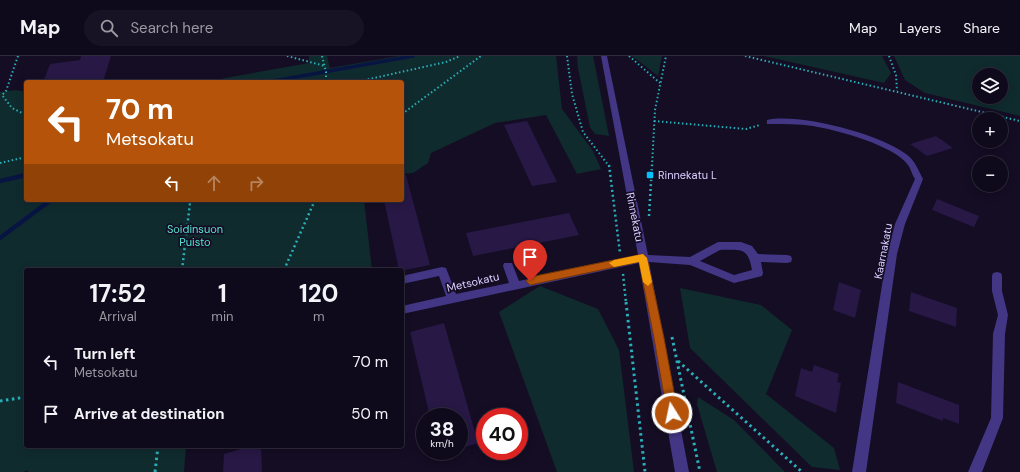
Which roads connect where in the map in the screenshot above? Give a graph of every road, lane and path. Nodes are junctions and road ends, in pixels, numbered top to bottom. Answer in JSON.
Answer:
{"nodes":[{"id":1,"x":18,"y":56,"type":"edge"},
{"id":2,"x":287,"y":56,"type":"edge"},
{"id":3,"x":322,"y":56,"type":"edge"},
{"id":4,"x":460,"y":56,"type":"edge"},
{"id":5,"x":481,"y":56,"type":"edge"},
{"id":6,"x":567,"y":56,"type":"edge"},
{"id":7,"x":604,"y":56,"type":"edge"},
{"id":8,"x":629,"y":56,"type":"edge"},
{"id":9,"x":745,"y":56,"type":"edge"},
{"id":10,"x":889,"y":56,"type":"edge"},
{"id":11,"x":325,"y":66,"type":"junction"},
{"id":12,"x":326,"y":80,"type":"edge"},
{"id":13,"x":365,"y":80,"type":"edge"},
{"id":14,"x":660,"y":83,"type":"dead end"},
{"id":15,"x":897,"y":91,"type":"junction"},
{"id":16,"x":1,"y":96,"type":"edge"},
{"id":17,"x":404,"y":113,"type":"edge"},
{"id":18,"x":24,"y":115,"type":"edge"},
{"id":19,"x":654,"y":120,"type":"dead end"},
{"id":20,"x":1020,"y":121,"type":"edge"},
{"id":21,"x":770,"y":122,"type":"joint"},
{"id":22,"x":24,"y":158,"type":"edge"},
{"id":23,"x":0,"y":163,"type":"edge"},
{"id":24,"x":190,"y":202,"type":"edge"},
{"id":25,"x":314,"y":202,"type":"edge"},
{"id":26,"x":643,"y":258,"type":"junction"},
{"id":27,"x":756,"y":258,"type":"junction"},
{"id":28,"x":787,"y":259,"type":"dead end"},
{"id":29,"x":691,"y":261,"type":"junction"},
{"id":30,"x":622,"y":262,"type":"junction"},
{"id":31,"x":508,"y":266,"type":"dead end"},
{"id":32,"x":182,"y":268,"type":"edge"},
{"id":33,"x":285,"y":268,"type":"edge"},
{"id":34,"x":997,"y":276,"type":"dead end"},
{"id":35,"x":404,"y":280,"type":"edge"},
{"id":36,"x":515,"y":284,"type":"junction"},
{"id":37,"x":452,"y":299,"type":"junction"},
{"id":38,"x":404,"y":310,"type":"edge"},
{"id":39,"x":677,"y":360,"type":"dead end"},
{"id":40,"x":24,"y":397,"type":"edge"},
{"id":41,"x":0,"y":401,"type":"edge"},
{"id":42,"x":158,"y":448,"type":"edge"},
{"id":43,"x":155,"y":472,"type":"edge"},
{"id":44,"x":645,"y":472,"type":"edge"},
{"id":45,"x":682,"y":472,"type":"edge"},
{"id":46,"x":802,"y":472,"type":"edge"},
{"id":47,"x":860,"y":472,"type":"edge"},
{"id":48,"x":975,"y":472,"type":"edge"}],
"edges":[{"from":1,"to":16,"type":"path"},
{"from":2,"to":11,"type":"path"},
{"from":3,"to":11,"type":"path"},
{"from":4,"to":13,"type":"path"},
{"from":5,"to":17,"type":"path"},
{"from":6,"to":30,"type":"path"},
{"from":7,"to":26,"type":"street","name":"Rinnekatu"},
{"from":8,"to":14,"type":"path"},
{"from":9,"to":15,"type":"path"},
{"from":10,"to":15,"type":"path"},
{"from":11,"to":12,"type":"path"},
{"from":15,"to":20,"type":"path"},
{"from":16,"to":18,"type":"path"},
{"from":19,"to":21,"type":"path"},
{"from":21,"to":47,"type":"street","name":"Kaarnakatu"},
{"from":22,"to":23,"type":"path"},
{"from":24,"to":32,"type":"path"},
{"from":25,"to":33,"type":"path"},
{"from":26,"to":29,"type":"street","name":"Metsokatu"},
{"from":26,"to":30,"type":"street","name":"Metsokatu"},
{"from":26,"to":45,"type":"street","name":"Rinnekatu"},
{"from":27,"to":28,"type":"street"},
{"from":27,"to":29,"type":"street"},
{"from":27,"to":29,"type":"street"},
{"from":30,"to":36,"type":"street","name":"Metsokatu"},
{"from":30,"to":44,"type":"path"},
{"from":31,"to":36,"type":"street"},
{"from":34,"to":48,"type":"street"},
{"from":35,"to":37,"type":"street"},
{"from":36,"to":37,"type":"street","name":"Metsokatu"},
{"from":37,"to":38,"type":"street","name":"Metsokatu"},
{"from":39,"to":46,"type":"path"},
{"from":40,"to":41,"type":"path"},
{"from":42,"to":43,"type":"path"}]}
